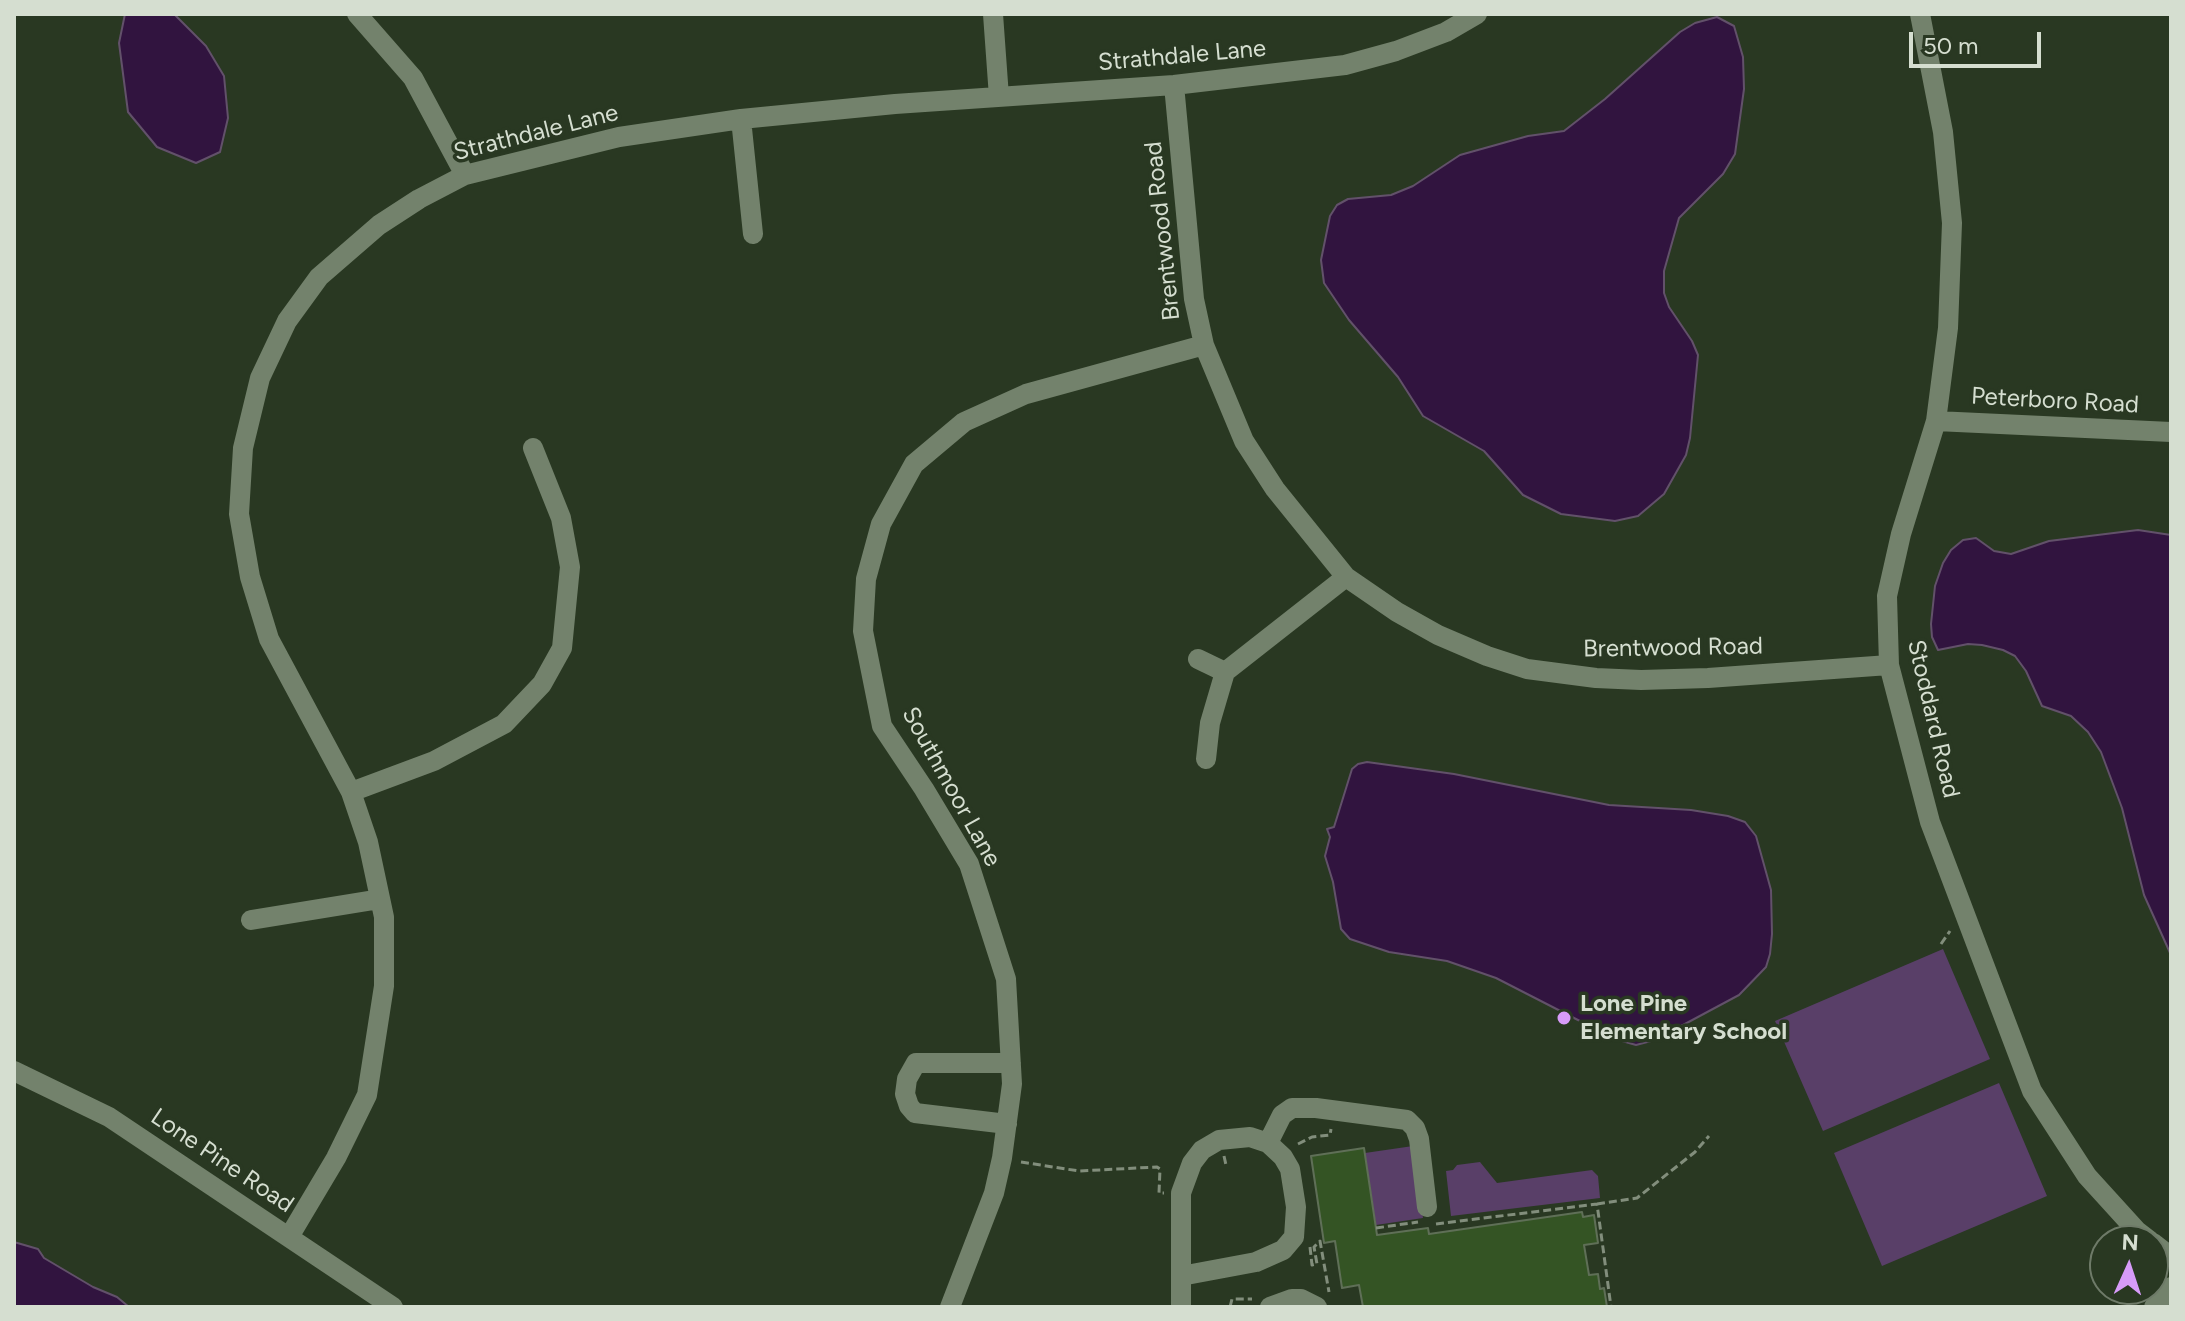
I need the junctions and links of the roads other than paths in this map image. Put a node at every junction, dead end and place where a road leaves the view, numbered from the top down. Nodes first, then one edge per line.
1 (357, 14) edge
2 (993, 14) edge
3 (1477, 14) edge
4 (1920, 14) edge
5 (1174, 85) junction
6 (999, 97) junction
7 (741, 119) junction
8 (465, 175) junction
9 (753, 234) dead end
10 (1204, 345) junction
11 (1936, 421) junction
12 (2171, 432) edge
13 (533, 448) dead end
14 (1346, 577) junction
15 (1198, 659) dead end
16 (1889, 665) junction
17 (1225, 672) junction
18 (1206, 759) dead end
19 (351, 792) junction
20 (380, 899) junction
21 (251, 920) dead end
22 (1011, 1063) junction
23 (14, 1071) edge
24 (1007, 1124) junction
25 (1268, 1143) junction
26 (1427, 1207) dead end
27 (2132, 1225) edge
28 (289, 1237) junction
29 (1181, 1276) junction
30 (2171, 1287) edge
31 (1323, 1301) edge
32 (393, 1307) edge
33 (950, 1307) edge
34 (1181, 1307) edge
35 (1270, 1307) edge
36 (2154, 1307) edge

1 - 8 street
2 - 6 street
3 - 5 street, Strathdale Lane
4 - 11 street, Stoddard Road
5 - 6 street, Strathdale Lane
5 - 10 street, Brentwood Road
6 - 7 street, Strathdale Lane
7 - 8 street, Strathdale Lane
7 - 9 street
8 - 19 street, Strathdale Lane
10 - 14 street, Brentwood Road
10 - 22 street, Southmoor Lane
11 - 12 street, Peterboro Road
11 - 16 street, Stoddard Road
13 - 19 street
14 - 16 street, Brentwood Road
14 - 17 street
15 - 17 street
16 - 27 street, Stoddard Road
17 - 18 street
19 - 20 street, Strathdale Lane
20 - 21 street
20 - 28 street, Strathdale Lane
22 - 24 street, Southmoor Lane
22 - 24 street
23 - 28 street, Lone Pine Road
24 - 33 street, Southmoor Lane
25 - 26 street
25 - 29 street
25 - 29 street
28 - 32 street, Lone Pine Road
29 - 34 street
30 - 36 street
31 - 35 street

